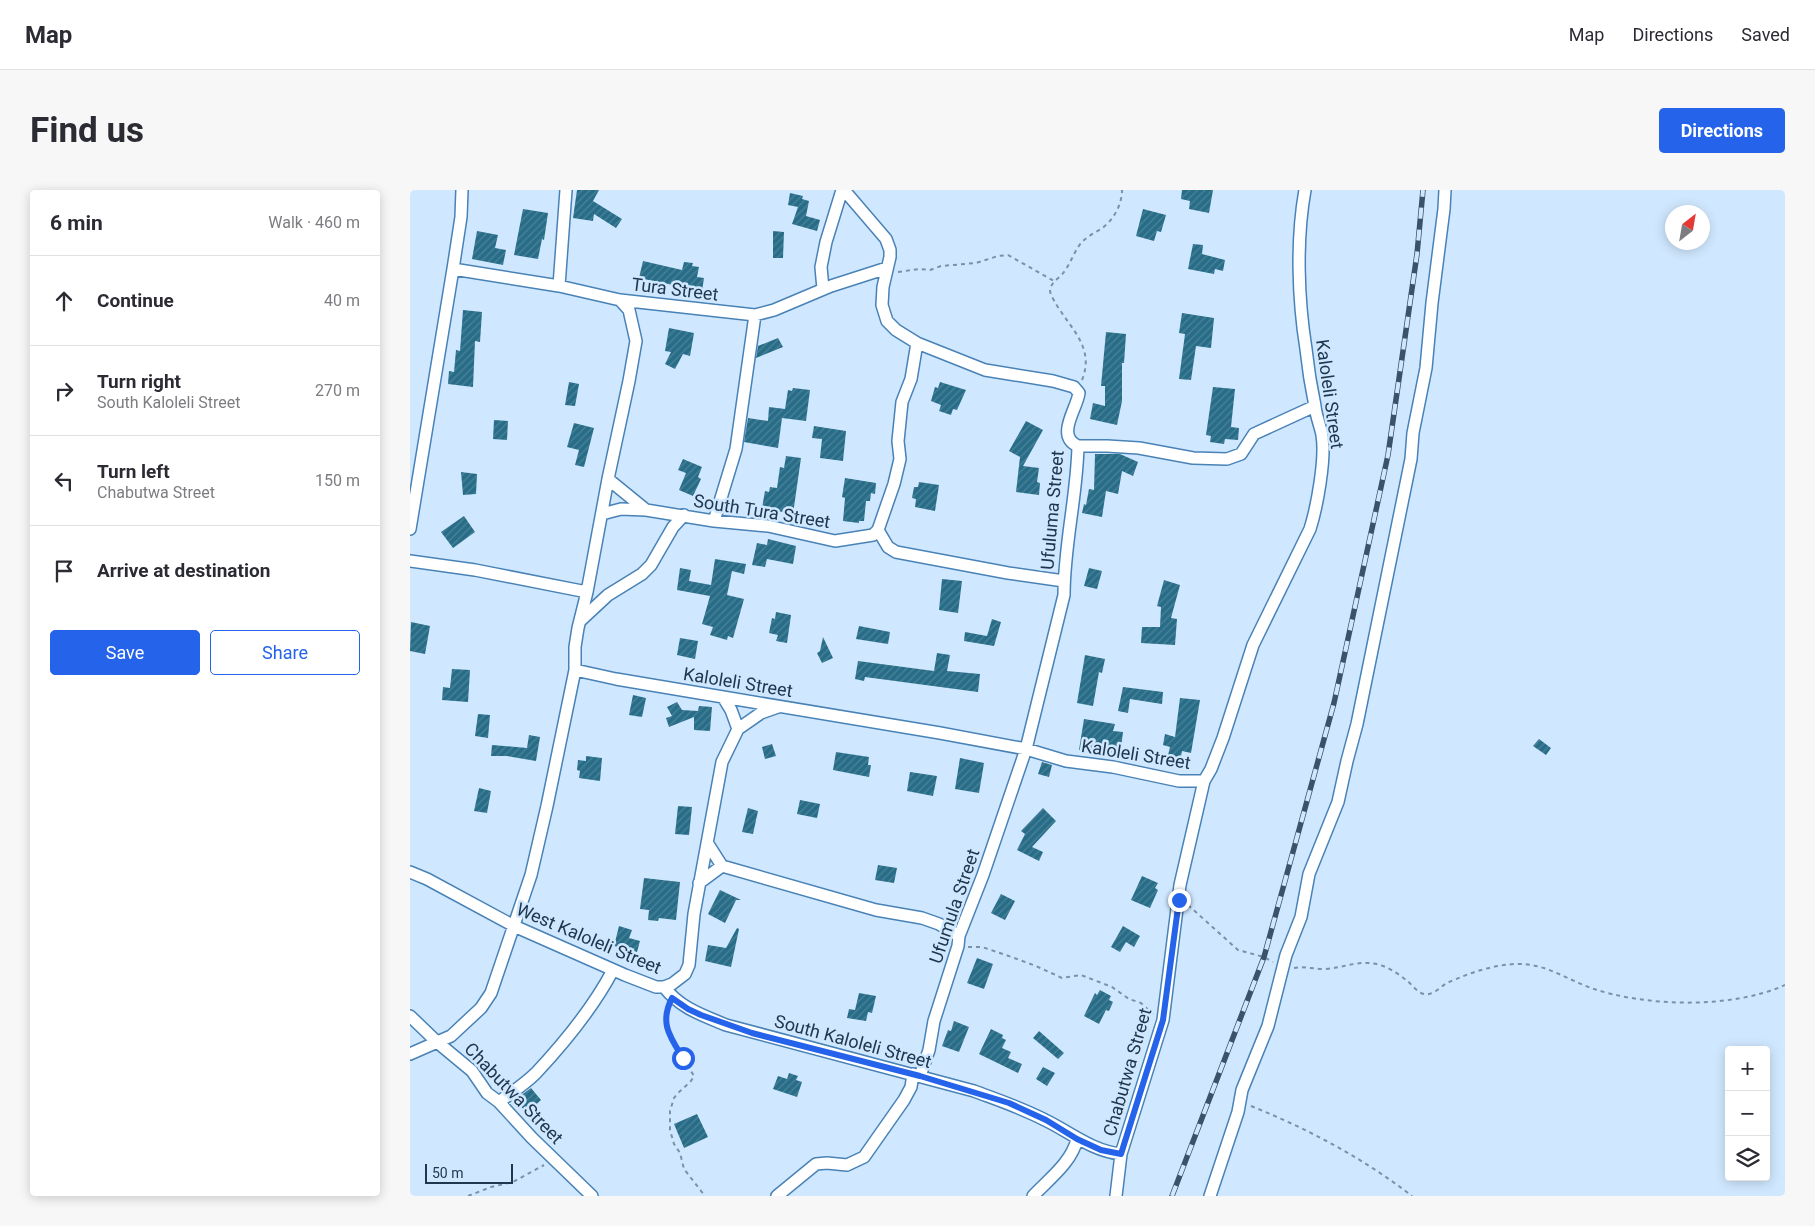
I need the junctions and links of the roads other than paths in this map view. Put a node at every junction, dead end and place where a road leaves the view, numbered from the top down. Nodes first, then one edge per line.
1 (462, 190) edge
2 (566, 190) edge
3 (843, 190) edge
4 (1305, 190) edge
5 (1445, 190) edge
6 (453, 269) junction
7 (886, 271) junction
8 (559, 286) junction
9 (823, 289) junction
10 (620, 300) junction
11 (755, 315) junction
12 (917, 343) junction
13 (1315, 406) junction
14 (1078, 446) junction
15 (608, 479) junction
16 (646, 510) junction
17 (602, 514) junction
18 (684, 516) junction
19 (714, 521) junction
20 (410, 529) edge
21 (878, 530) junction
22 (410, 561) edge
23 (1064, 581) junction
24 (587, 592) junction
25 (580, 621) junction
26 (575, 670) junction
27 (723, 697) junction
28 (779, 707) junction
29 (738, 729) junction
30 (1026, 749) junction
31 (1204, 780) junction
32 (708, 844) junction
33 (722, 866) junction
34 (410, 872) edge
35 (699, 883) junction
36 (514, 926) junction
37 (958, 941) junction
38 (613, 970) junction
39 (664, 987) junction
40 (410, 1016) edge
41 (437, 1042) junction
42 (410, 1054) edge
43 (917, 1075) junction
44 (499, 1102) junction
45 (1077, 1139) junction
46 (1121, 1154) junction
47 (592, 1196) edge
48 (777, 1196) edge
49 (1033, 1196) edge
50 (1116, 1196) edge
51 (1210, 1196) edge

1 - 6 street
2 - 8 street
3 - 7 street
3 - 9 street
4 - 13 street, Kaloleli Street
5 - 51 street
6 - 8 street, Tura Street
6 - 20 street
7 - 9 street, Tura Street
7 - 12 street
8 - 10 street, Tura Street
9 - 11 street, Tura Street
10 - 11 street, Tura Street
10 - 15 street
11 - 19 street
12 - 14 street, Ufuluma Street
12 - 21 street
13 - 14 street
13 - 31 street, Kaloleli Street
14 - 23 street, Ufuluma Street
15 - 16 street
15 - 17 street
16 - 17 street, South Tura Street
16 - 18 street, South Tura Street
17 - 24 street
18 - 19 street, South Tura Street
18 - 25 street
19 - 21 street, South Tura Street
21 - 23 street
22 - 24 street
23 - 30 street, Ufuluma Street
24 - 25 street
25 - 26 street
26 - 27 street, Kaloleli Street
26 - 36 street
27 - 28 street, Kaloleli Street
27 - 29 street
28 - 29 street
28 - 30 street, Kaloleli Street
29 - 32 street, West Kaloleli Street
30 - 31 street, Kaloleli Street
30 - 37 street, Ufumula Street
31 - 46 street, Chabutwa Street
32 - 33 street
32 - 35 street, West Kaloleli Street
33 - 35 street
33 - 37 street
34 - 36 street, West Kaloleli Street
35 - 39 street, West Kaloleli Street
36 - 38 street, West Kaloleli Street
36 - 41 street
37 - 43 street, Ufumula Street
38 - 39 street, West Kaloleli Street
38 - 44 street
39 - 43 street, South Kaloleli Street
40 - 41 street, Chabutwa Street
41 - 42 street
41 - 44 street, Chabutwa Street
43 - 45 street, South Kaloleli Street
43 - 48 street, Ufumula Street
44 - 47 street, Chabutwa Street
45 - 46 street, South Kaloleli Street
45 - 49 street
46 - 50 street, Chabutwa Street

